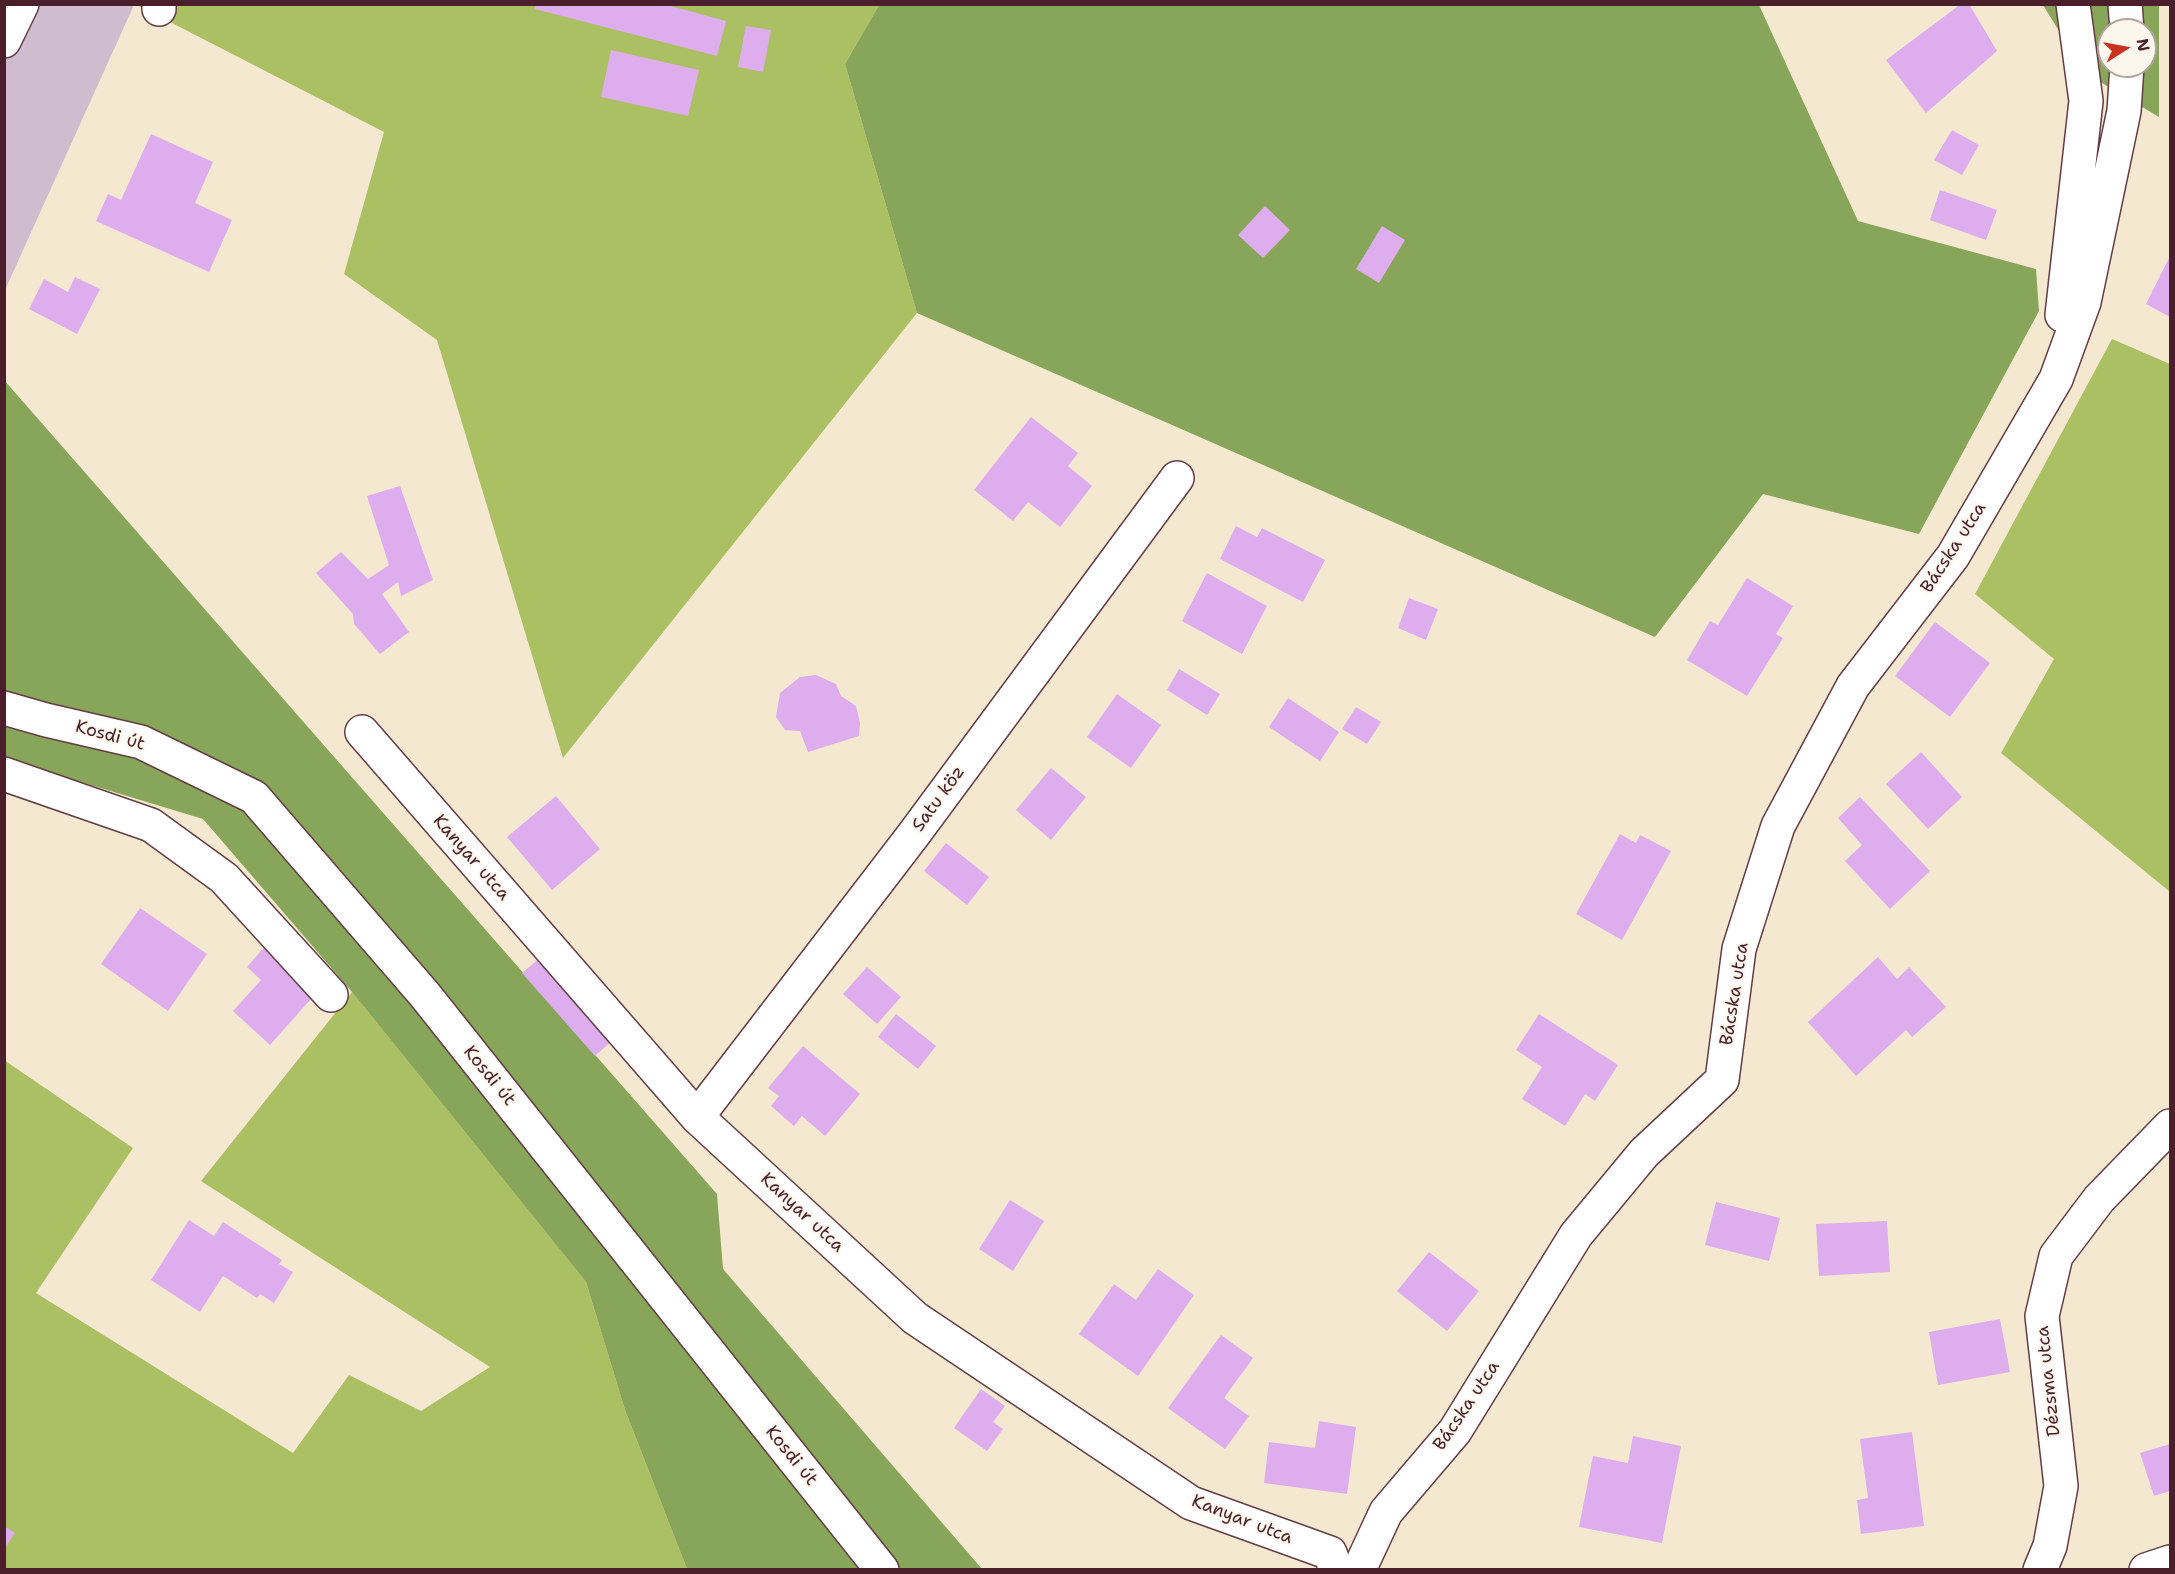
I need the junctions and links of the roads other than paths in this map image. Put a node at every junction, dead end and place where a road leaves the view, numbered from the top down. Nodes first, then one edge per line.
1 (22, 4) edge
2 (2073, 4) edge
3 (4, 41) edge
4 (2126, 78) edge
5 (2056, 379) junction
6 (1177, 478) dead end
7 (4, 708) edge
8 (362, 732) dead end
9 (4, 774) edge
10 (331, 995) dead end
11 (697, 1117) junction
12 (2170, 1126) edge
13 (2170, 1562) edge
14 (882, 1569) edge
15 (1336, 1569) edge
16 (1359, 1569) edge
17 (2040, 1569) edge
18 (2146, 1569) edge

1 - 3 street
2 - 5 street, Bácska utca
4 - 5 street, Bácska utca
5 - 16 street, Bácska utca
6 - 11 street, Satu köz
7 - 14 street, Kosdi út
8 - 11 street, Kanyar utca
9 - 10 street
11 - 15 street, Kanyar utca
12 - 17 street, Dézsma utca
13 - 18 street

